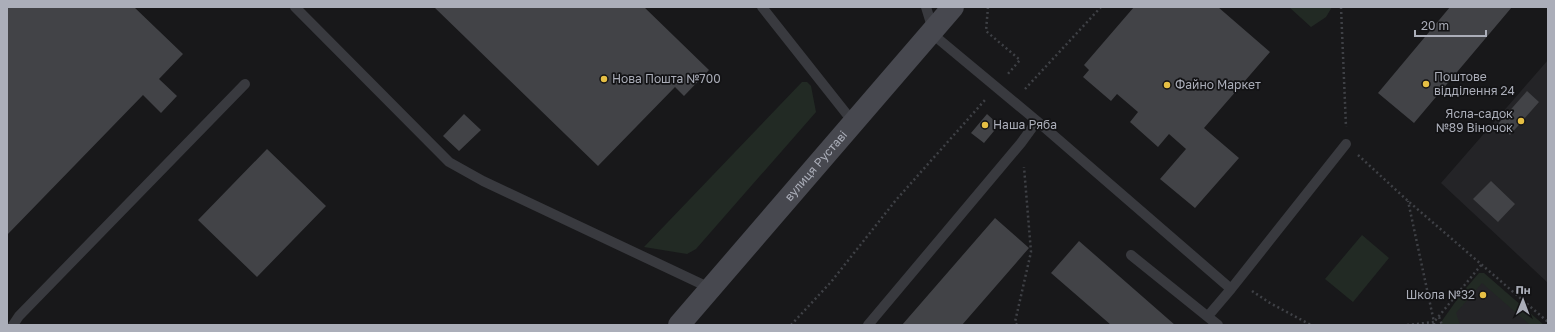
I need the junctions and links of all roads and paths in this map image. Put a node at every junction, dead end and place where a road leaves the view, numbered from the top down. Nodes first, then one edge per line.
1 (295, 7) edge
2 (762, 7) edge
3 (926, 7) edge
4 (953, 7) edge
5 (988, 7) edge
6 (1101, 7) edge
7 (1341, 7) edge
8 (932, 31) junction
9 (246, 84) dead end
10 (995, 88) junction
11 (1037, 121) junction
12 (853, 122) junction
13 (1022, 143) junction
14 (1346, 144) junction
15 (1408, 201) junction
16 (1131, 255) dead end
17 (1482, 264) junction
18 (1238, 281) junction
19 (710, 288) junction
20 (1232, 289) junction
21 (1208, 316) junction
22 (1439, 316) junction
23 (1015, 322) junction
24 (1548, 322) edge
25 (1434, 324) edge
26 (13, 325) edge
27 (678, 325) edge
28 (791, 325) edge
29 (868, 325) edge
30 (1012, 325) edge
31 (1017, 325) edge
32 (1218, 325) edge
33 (1312, 325) edge
34 (1407, 325) edge
35 (1442, 325) edge

1 - 19 lane
2 - 12 lane
3 - 8 lane
4 - 8 main road, вулиця Руставі
5 - 10 path
6 - 10 path
7 - 14 path
8 - 10 lane
8 - 12 main road, вулиця Руставі
9 - 26 lane
10 - 11 lane
10 - 28 path
11 - 13 lane
11 - 20 lane
12 - 19 main road, вулиця Руставі
13 - 23 path
13 - 29 lane
14 - 15 path
14 - 18 lane
15 - 17 path
15 - 25 path
16 - 21 lane
17 - 22 path
17 - 24 path
18 - 20 lane
18 - 33 path
19 - 27 main road, вулиця Руставі
20 - 21 lane
21 - 32 lane
22 - 25 path
22 - 35 path
23 - 30 path
23 - 31 path
25 - 34 path

